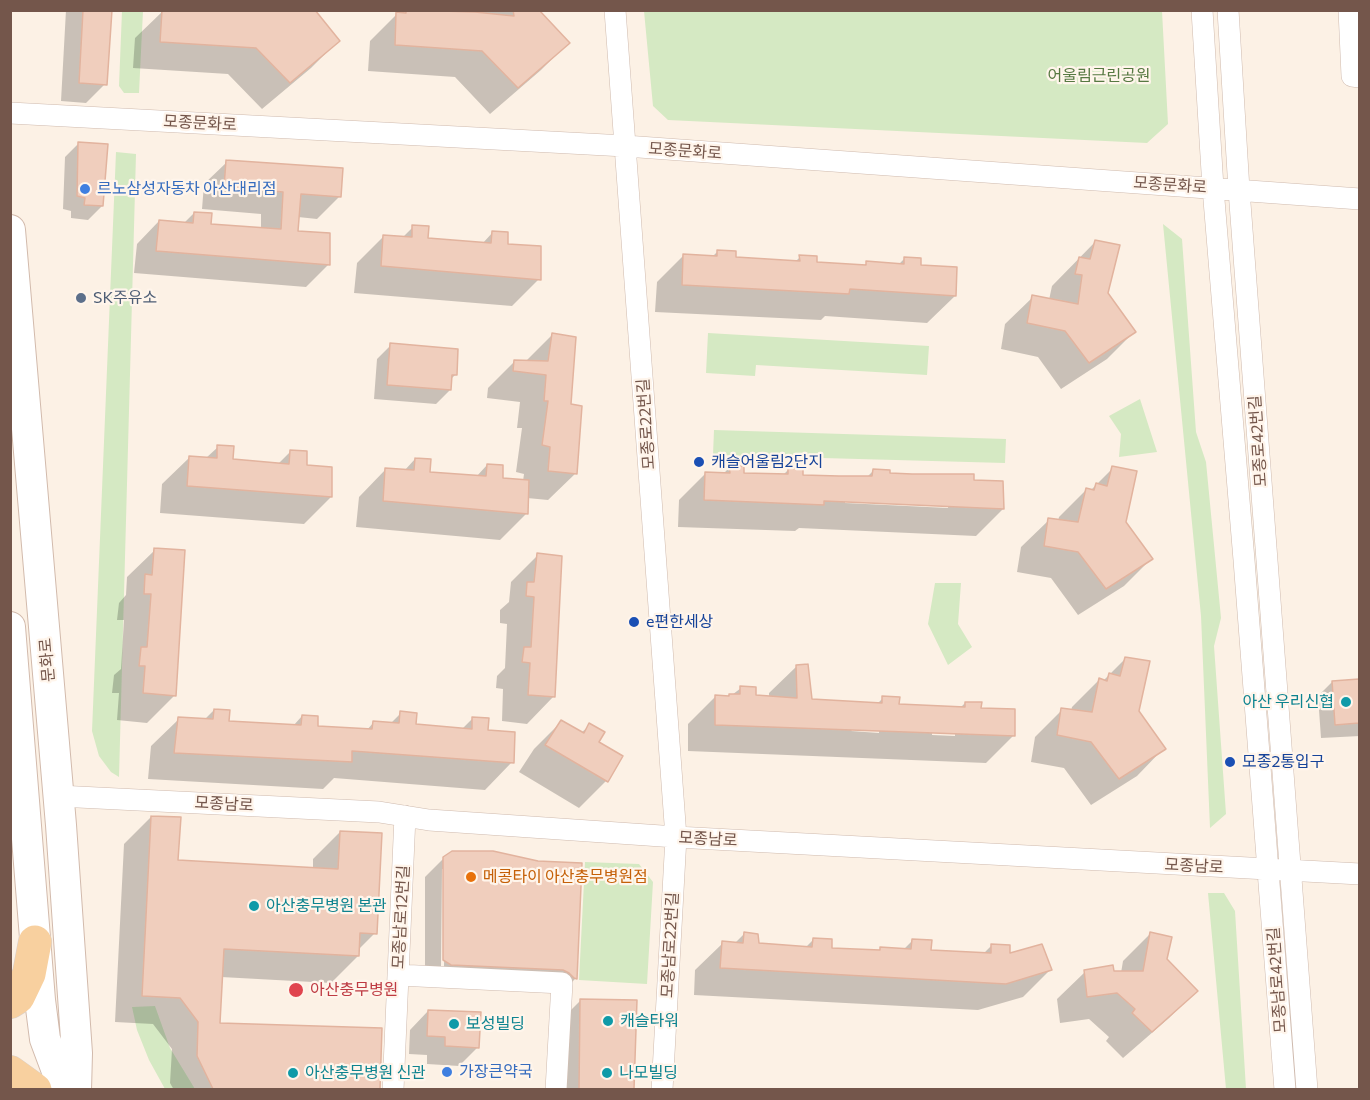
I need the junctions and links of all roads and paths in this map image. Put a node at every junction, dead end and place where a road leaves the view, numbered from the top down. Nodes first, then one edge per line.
1 (615, 10) edge
2 (1202, 10) edge
3 (1228, 10) edge
4 (1348, 10) edge
5 (1359, 77) edge
6 (10, 113) edge
7 (625, 146) junction
8 (1213, 188) junction
9 (1239, 190) junction
10 (1359, 199) edge
11 (10, 230) edge
12 (10, 627) edge
13 (58, 796) junction
14 (405, 816) junction
15 (676, 837) junction
16 (1268, 870) junction
17 (1290, 871) junction
18 (1359, 874) edge
19 (35, 942) junction
20 (398, 975) junction
21 (10, 1002) edge
22 (10, 1072) edge
23 (35, 1089) edge
24 (64, 1089) edge
25 (76, 1089) edge
26 (393, 1089) edge
27 (556, 1089) edge
28 (662, 1089) edge
29 (1285, 1089) edge
30 (1307, 1089) edge

1 - 7 street, 모종로22번길
2 - 8 street, 모종로42번길
3 - 9 street, 모종로42번길
4 - 5 street
6 - 7 street, 모종문화로
7 - 8 street, 모종문화로
7 - 15 street, 모종로22번길
8 - 9 street, 모종문화로
8 - 16 street, 모종로42번길
9 - 10 street, 모종문화로
9 - 17 street, 모종로42번길
11 - 13 main road, 문화로
12 - 19 main road, 문화로
13 - 14 street, 모종남로
13 - 25 main road, 문화로
14 - 15 street, 모종남로
14 - 20 street, 모종남로12번길
15 - 16 street, 모종남로
15 - 28 street, 모종남로22번길
16 - 17 street, 모종남로
16 - 29 street, 모종남로42번길
17 - 18 street, 모종남로
17 - 30 street, 모종남로42번길
19 - 21 main road
19 - 24 main road, 문화로
20 - 26 street, 모종남로12번길
20 - 27 street
22 - 23 main road

